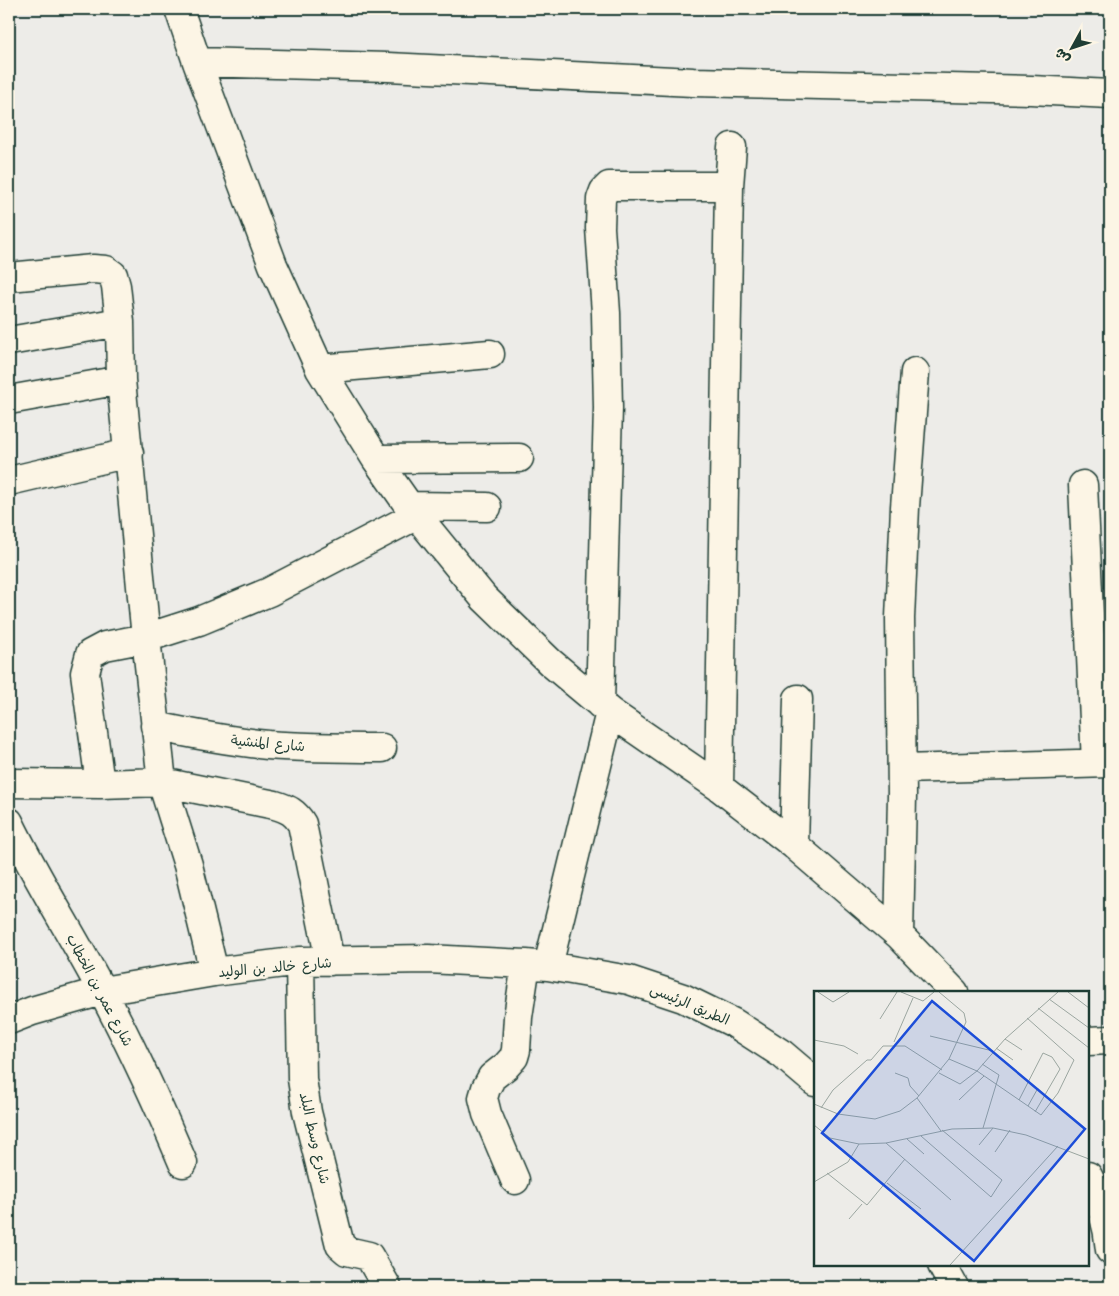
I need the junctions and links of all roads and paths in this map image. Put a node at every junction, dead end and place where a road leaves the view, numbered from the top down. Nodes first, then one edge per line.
1 (179, 9) edge
2 (197, 62) junction
3 (1110, 94) edge
4 (732, 147) dead end
5 (729, 186) junction
6 (9, 277) edge
7 (120, 322) junction
8 (9, 341) edge
9 (490, 354) dead end
10 (320, 369) junction
11 (915, 372) dead end
12 (121, 380) junction
13 (9, 400) edge
14 (128, 453) junction
15 (519, 458) dead end
16 (376, 460) junction
17 (9, 482) edge
18 (1083, 486) dead end
19 (487, 507) dead end
20 (413, 510) junction
21 (146, 638) junction
22 (798, 699) dead end
23 (605, 708) junction
24 (155, 726) junction
25 (382, 748) dead end
26 (1103, 763) edge
27 (902, 769) junction
28 (162, 782) junction
29 (9, 783) edge
30 (100, 784) junction
31 (719, 787) junction
32 (9, 822) edge
33 (794, 845) junction
34 (899, 935) junction
35 (300, 961) junction
36 (330, 961) junction
37 (537, 965) junction
38 (214, 972) junction
39 (102, 990) junction
40 (953, 991) edge
41 (9, 1020) edge
42 (1110, 1040) edge
43 (1089, 1041) edge
44 (814, 1081) edge
45 (183, 1163) dead end
46 (1089, 1178) edge
47 (515, 1180) dead end
48 (1110, 1250) edge
49 (943, 1266) edge
50 (387, 1287) edge
51 (954, 1287) edge

1 - 2 street
2 - 3 street
2 - 10 street
4 - 5 street
5 - 23 street
5 - 31 street
6 - 7 street
7 - 8 street
7 - 12 street
9 - 10 street
10 - 16 street
11 - 27 street
12 - 13 street
12 - 14 street
14 - 17 street
14 - 21 street
15 - 16 street
16 - 20 street
18 - 26 street
19 - 20 street
20 - 21 street
20 - 23 street
21 - 24 street
21 - 30 street
22 - 33 street
23 - 31 street
23 - 37 street
24 - 25 street, شارع المنشية
24 - 28 street
26 - 27 street
27 - 34 street
28 - 30 street
28 - 36 street
28 - 38 street
29 - 30 street
31 - 33 street
32 - 39 street, شارع عمر بن الخطاب
33 - 34 street
34 - 40 street
35 - 36 street, شارع خالد بن الوليد
35 - 38 street, شارع خالد بن الوليد
35 - 50 street, شارع وسط البلد
36 - 37 street, شارع خالد بن الوليد
37 - 44 street, الطريق الرئيسى
37 - 47 street
38 - 39 street, شارع خالد بن الوليد
39 - 41 street, شارع خالد بن الوليد
39 - 45 street, شارع عمر بن الخطاب
42 - 43 street
46 - 48 street
49 - 51 street

